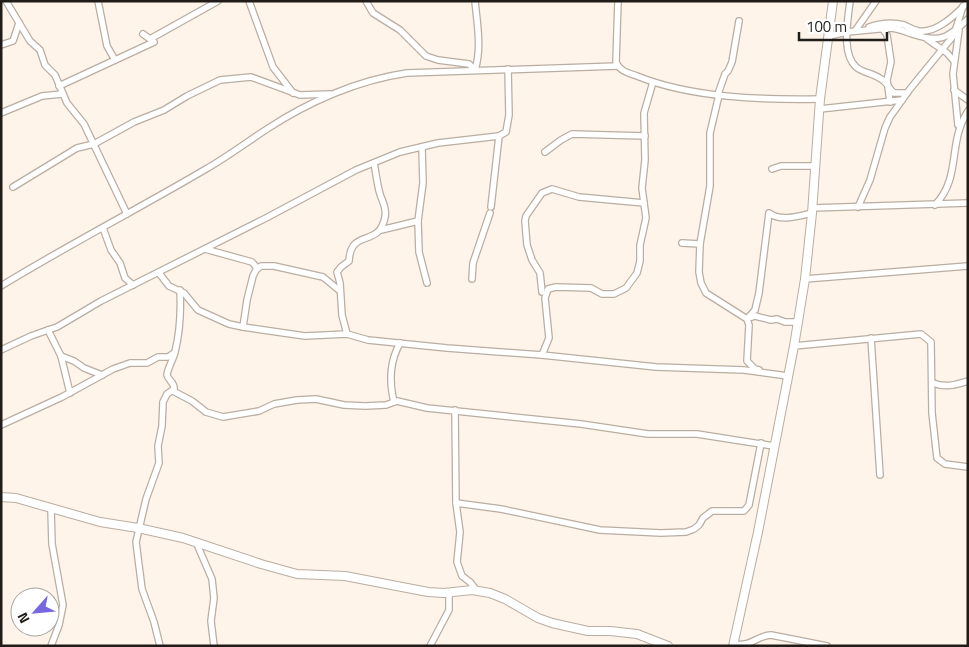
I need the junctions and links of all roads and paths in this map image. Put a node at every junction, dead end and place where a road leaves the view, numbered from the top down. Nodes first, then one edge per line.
1 (6, 1) edge
2 (98, 1) edge
3 (218, 1) edge
4 (249, 1) edge
5 (366, 1) edge
6 (475, 1) edge
7 (618, 1) edge
8 (833, 1) edge
9 (850, 1) edge
10 (876, 1) edge
11 (966, 4) edge
12 (968, 19) edge
13 (739, 21) dead end
14 (19, 23) junction
15 (882, 28) junction
16 (958, 29) junction
17 (857, 31) junction
18 (847, 32) junction
19 (143, 34) dead end
20 (829, 36) junction
21 (925, 38) junction
22 (150, 39) junction
23 (1, 45) edge
24 (943, 50) junction
25 (115, 60) junction
26 (954, 61) junction
27 (618, 66) junction
28 (508, 69) junction
29 (475, 70) junction
30 (653, 82) junction
31 (887, 84) junction
32 (59, 86) junction
33 (954, 90) junction
34 (294, 93) junction
35 (907, 93) junction
36 (62, 94) junction
37 (335, 94) junction
38 (719, 95) junction
39 (820, 99) junction
40 (902, 100) junction
41 (968, 100) edge
42 (890, 102) junction
43 (820, 109) junction
44 (968, 111) edge
45 (1, 113) edge
46 (959, 128) junction
47 (499, 136) junction
48 (645, 136) junction
49 (94, 144) junction
50 (422, 147) junction
51 (545, 152) dead end
52 (374, 163) junction
53 (816, 166) junction
54 (772, 169) dead end
55 (13, 187) dead end
56 (644, 203) junction
57 (968, 203) edge
58 (935, 205) junction
59 (858, 207) junction
60 (812, 210) junction
61 (127, 214) junction
62 (418, 221) junction
63 (103, 228) junction
64 (381, 230) junction
65 (682, 243) dead end
66 (700, 244) junction
67 (206, 249) junction
68 (968, 266) edge
69 (257, 268) junction
70 (159, 273) junction
71 (472, 279) dead end
72 (805, 280) junction
73 (427, 283) dead end
74 (133, 284) junction
75 (1, 286) edge
76 (180, 290) junction
77 (340, 291) junction
78 (542, 292) dead end
79 (747, 319) junction
80 (798, 322) junction
81 (243, 327) junction
82 (48, 330) junction
83 (347, 334) junction
84 (871, 338) junction
85 (400, 343) junction
86 (794, 346) junction
87 (1, 350) edge
88 (175, 353) junction
89 (542, 355) junction
90 (61, 356) junction
91 (770, 373) junction
92 (102, 374) junction
93 (788, 376) junction
94 (968, 381) edge
95 (932, 383) junction
96 (172, 391) junction
97 (70, 393) junction
98 (394, 402) junction
99 (455, 410) junction
100 (1, 425) edge
101 (761, 443) junction
102 (774, 446) junction
103 (968, 467) edge
104 (880, 475) dead end
105 (1, 497) edge
106 (456, 503) junction
107 (51, 509) junction
108 (138, 528) junction
109 (196, 542) junction
110 (477, 591) junction
111 (450, 592) junction
112 (733, 645) edge
113 (51, 646) edge
114 (160, 646) edge
115 (214, 646) edge
116 (430, 646) edge
117 (668, 646) edge
118 (827, 646) edge

1 - 14 street
2 - 25 street
3 - 22 street
4 - 34 street
5 - 29 street
6 - 29 street
7 - 27 street
8 - 20 street
9 - 18 street
10 - 17 street
11 - 16 street
11 - 17 street
12 - 16 street
13 - 38 street
14 - 23 street
14 - 32 street
15 - 17 street
15 - 21 street
15 - 31 street
16 - 21 street
16 - 24 street
16 - 26 street
17 - 18 street
18 - 20 street
18 - 31 street
19 - 22 street
20 - 39 street
21 - 24 street
22 - 25 street
24 - 26 street
24 - 35 street
25 - 32 street
26 - 33 street
27 - 28 street
27 - 30 street
28 - 29 street
28 - 47 street
29 - 37 street
30 - 38 street
30 - 48 street
31 - 35 street
31 - 42 street
32 - 36 street
33 - 41 street
33 - 46 street
34 - 37 street
34 - 49 street
35 - 40 street
36 - 45 street
36 - 49 street
37 - 61 street
38 - 39 street
38 - 66 street
39 - 43 street
40 - 42 street
40 - 59 street
42 - 43 street
43 - 53 street
44 - 46 street
46 - 58 street
47 - 50 street
47 - 71 street
48 - 51 street
48 - 56 street
49 - 55 street
49 - 61 street
50 - 52 street
50 - 62 street
52 - 64 street
52 - 67 street
53 - 54 street
53 - 60 street
56 - 78 street
56 - 89 street
57 - 58 street
58 - 59 street
59 - 60 street
60 - 72 street
60 - 79 street
61 - 63 street
62 - 64 street
62 - 73 street
63 - 74 street
63 - 75 street
64 - 77 street
65 - 66 street
66 - 79 street
67 - 69 street
67 - 70 street
68 - 72 street
69 - 77 street
69 - 81 street
70 - 74 street
70 - 76 street
72 - 80 street
74 - 82 street
76 - 81 street
76 - 88 street
77 - 83 street
79 - 80 street
79 - 91 street
80 - 86 street
81 - 83 street
82 - 87 street
82 - 90 street
83 - 85 street
84 - 86 street
84 - 95 street
84 - 104 street
85 - 89 street
85 - 98 street
86 - 93 street
88 - 92 street
88 - 96 street
89 - 91 street
90 - 92 street
90 - 97 street
91 - 93 street
92 - 97 street
93 - 102 street
94 - 95 street
95 - 103 street
96 - 98 street
96 - 108 street
97 - 100 street
98 - 99 street
99 - 101 street
99 - 106 street
101 - 102 street
101 - 106 street
102 - 112 street
105 - 107 street
106 - 110 street
107 - 108 street
107 - 113 street
108 - 109 street
108 - 114 street
109 - 111 street
109 - 115 street
110 - 111 street
110 - 117 street
111 - 116 street
112 - 118 street

